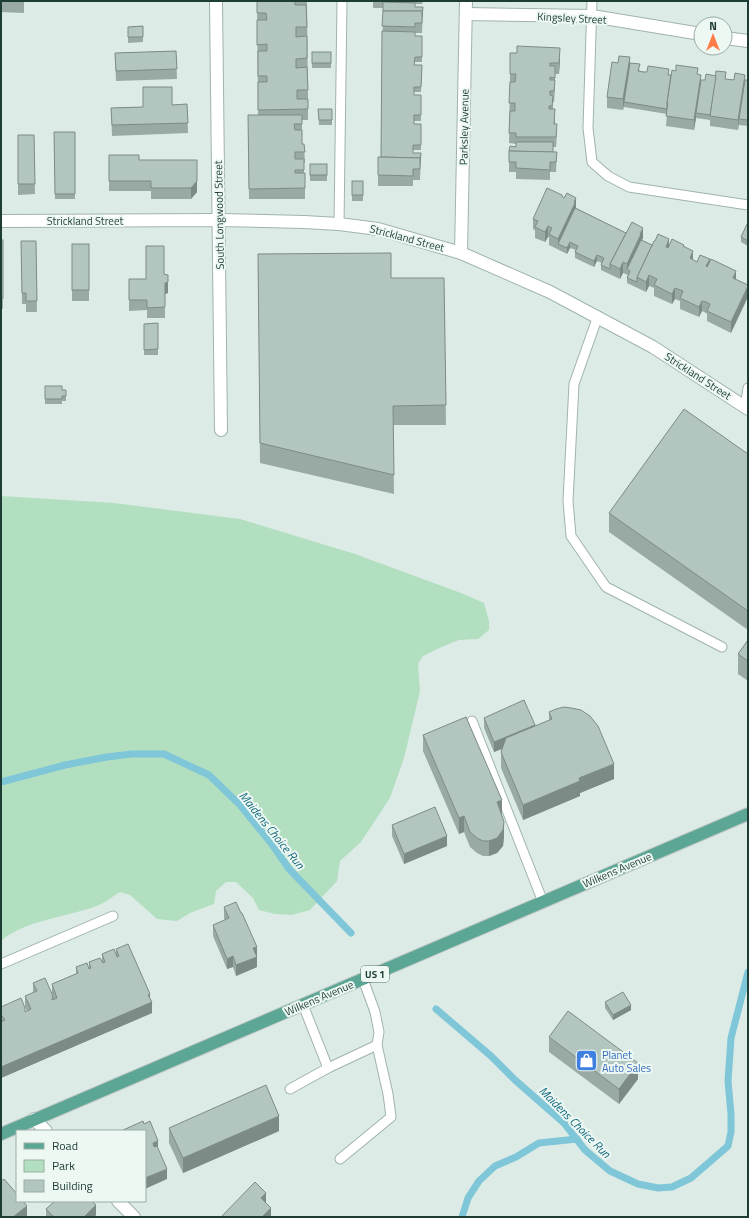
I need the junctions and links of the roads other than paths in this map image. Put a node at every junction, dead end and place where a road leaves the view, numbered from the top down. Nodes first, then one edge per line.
1 (216, 1) edge
2 (342, 1) edge
3 (466, 1) edge
4 (592, 1) edge
5 (466, 14) junction
6 (592, 16) junction
7 (693, 33) edge
8 (733, 39) edge
9 (748, 41) edge
10 (748, 205) edge
11 (219, 220) junction
12 (1, 221) edge
13 (339, 224) junction
14 (461, 253) junction
15 (598, 316) junction
16 (748, 388) edge
17 (746, 408) edge
18 (221, 430) dead end
19 (722, 647) dead end
20 (472, 721) dead end
21 (748, 814) edge
22 (543, 902) junction
23 (113, 916) dead end
24 (1, 964) edge
25 (363, 979) junction
26 (303, 1005) junction
27 (377, 1045) junction
28 (328, 1068) junction
29 (290, 1089) dead end
30 (34, 1119) junction
31 (45, 1130) edge
32 (1, 1134) edge
33 (340, 1159) dead end
34 (119, 1202) edge
35 (134, 1217) edge

1 - 11 street, South Longwood Street
2 - 13 lane
3 - 5 street, Parksley Avenue
4 - 6 lane
5 - 6 street, Kingsley Street
5 - 14 street, Parksley Avenue
6 - 7 street, Kingsley Street
6 - 10 lane
8 - 9 street
11 - 12 street, Strickland Street
11 - 13 street, Strickland Street
11 - 18 street, South Longwood Street
13 - 14 street, Strickland Street
14 - 15 street, Strickland Street
15 - 17 street, Strickland Street
15 - 19 lane
16 - 17 lane
20 - 22 lane
21 - 22 main road, Wilkens Avenue / US 1
22 - 25 main road, Wilkens Avenue / US 1
23 - 24 lane
25 - 26 main road, Wilkens Avenue / US 1
25 - 27 lane
26 - 28 lane
26 - 30 main road, Wilkens Avenue / US 1
27 - 28 lane
27 - 33 lane
28 - 29 lane
30 - 31 street
30 - 32 main road, Wilkens Avenue / US 1
34 - 35 street

